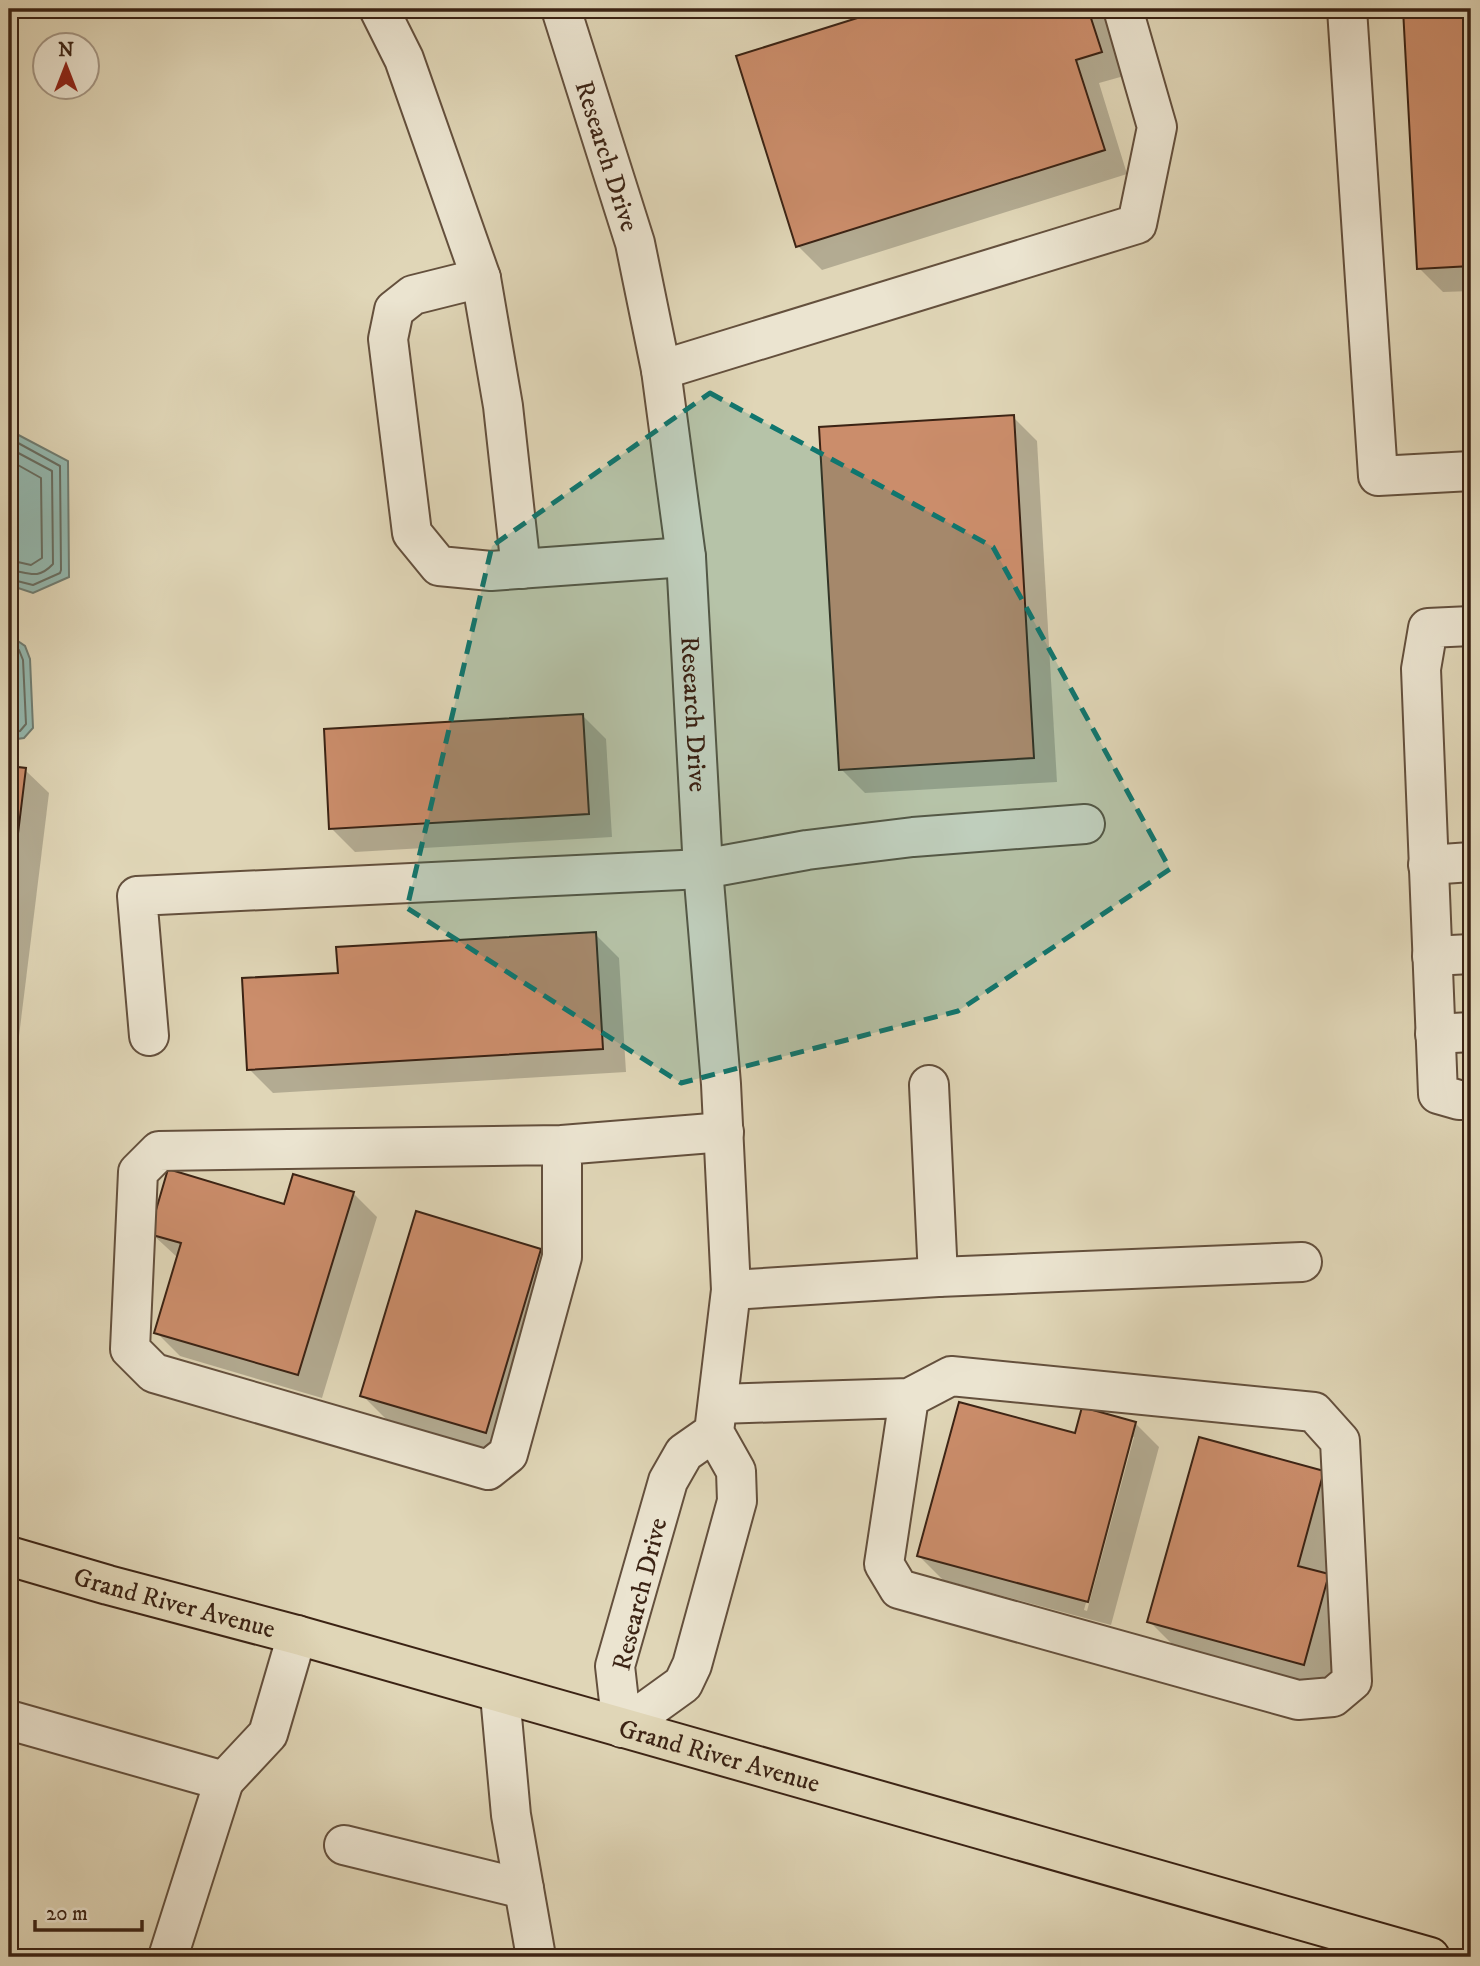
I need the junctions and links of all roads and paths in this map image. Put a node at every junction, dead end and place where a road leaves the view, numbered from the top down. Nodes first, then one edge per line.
1 (379, 9) edge
2 (561, 9) edge
3 (1123, 9) edge
4 (1347, 9) edge
5 (481, 278) junction
6 (662, 370) junction
7 (1471, 471) edge
8 (686, 557) junction
9 (521, 569) junction
10 (1471, 626) edge
11 (1085, 824) dead end
12 (1471, 862) edge
13 (1428, 864) junction
14 (703, 869) junction
15 (1471, 954) edge
16 (1432, 956) junction
17 (1453, 1033) edge
18 (149, 1036) dead end
19 (929, 1084) dead end
20 (1471, 1100) edge
21 (724, 1132) junction
22 (562, 1145) junction
23 (1302, 1262) dead end
24 (938, 1277) junction
25 (731, 1290) junction
26 (909, 1398) junction
27 (716, 1418) junction
28 (9, 1556) edge
29 (297, 1635) junction
30 (500, 1695) junction
31 (9, 1720) edge
32 (622, 1728) junction
33 (224, 1781) junction
34 (344, 1845) dead end
35 (524, 1889) junction
36 (168, 1957) edge
37 (536, 1957) edge
38 (1430, 1957) edge

1 - 5 street
2 - 6 street, Research Drive
3 - 6 street
4 - 7 street
5 - 9 street
5 - 9 street
6 - 8 street, Research Drive
8 - 9 street
8 - 14 street, Research Drive
10 - 13 street
11 - 14 street
12 - 13 street
13 - 16 street
14 - 18 street
14 - 21 street, Research Drive
15 - 16 street
16 - 17 street
17 - 20 street
19 - 24 street
21 - 22 street
21 - 25 street, Research Drive
22 - 22 street
23 - 24 street
24 - 25 street
25 - 27 street, Research Drive
26 - 26 street
26 - 27 street
27 - 32 street, Research Drive
27 - 32 street, Research Drive
28 - 29 main road, Grand River Avenue
29 - 30 main road, Grand River Avenue
29 - 33 street
30 - 32 main road, Grand River Avenue
30 - 35 street
31 - 33 street
32 - 38 main road, Grand River Avenue
33 - 36 street
34 - 35 street
35 - 37 street

